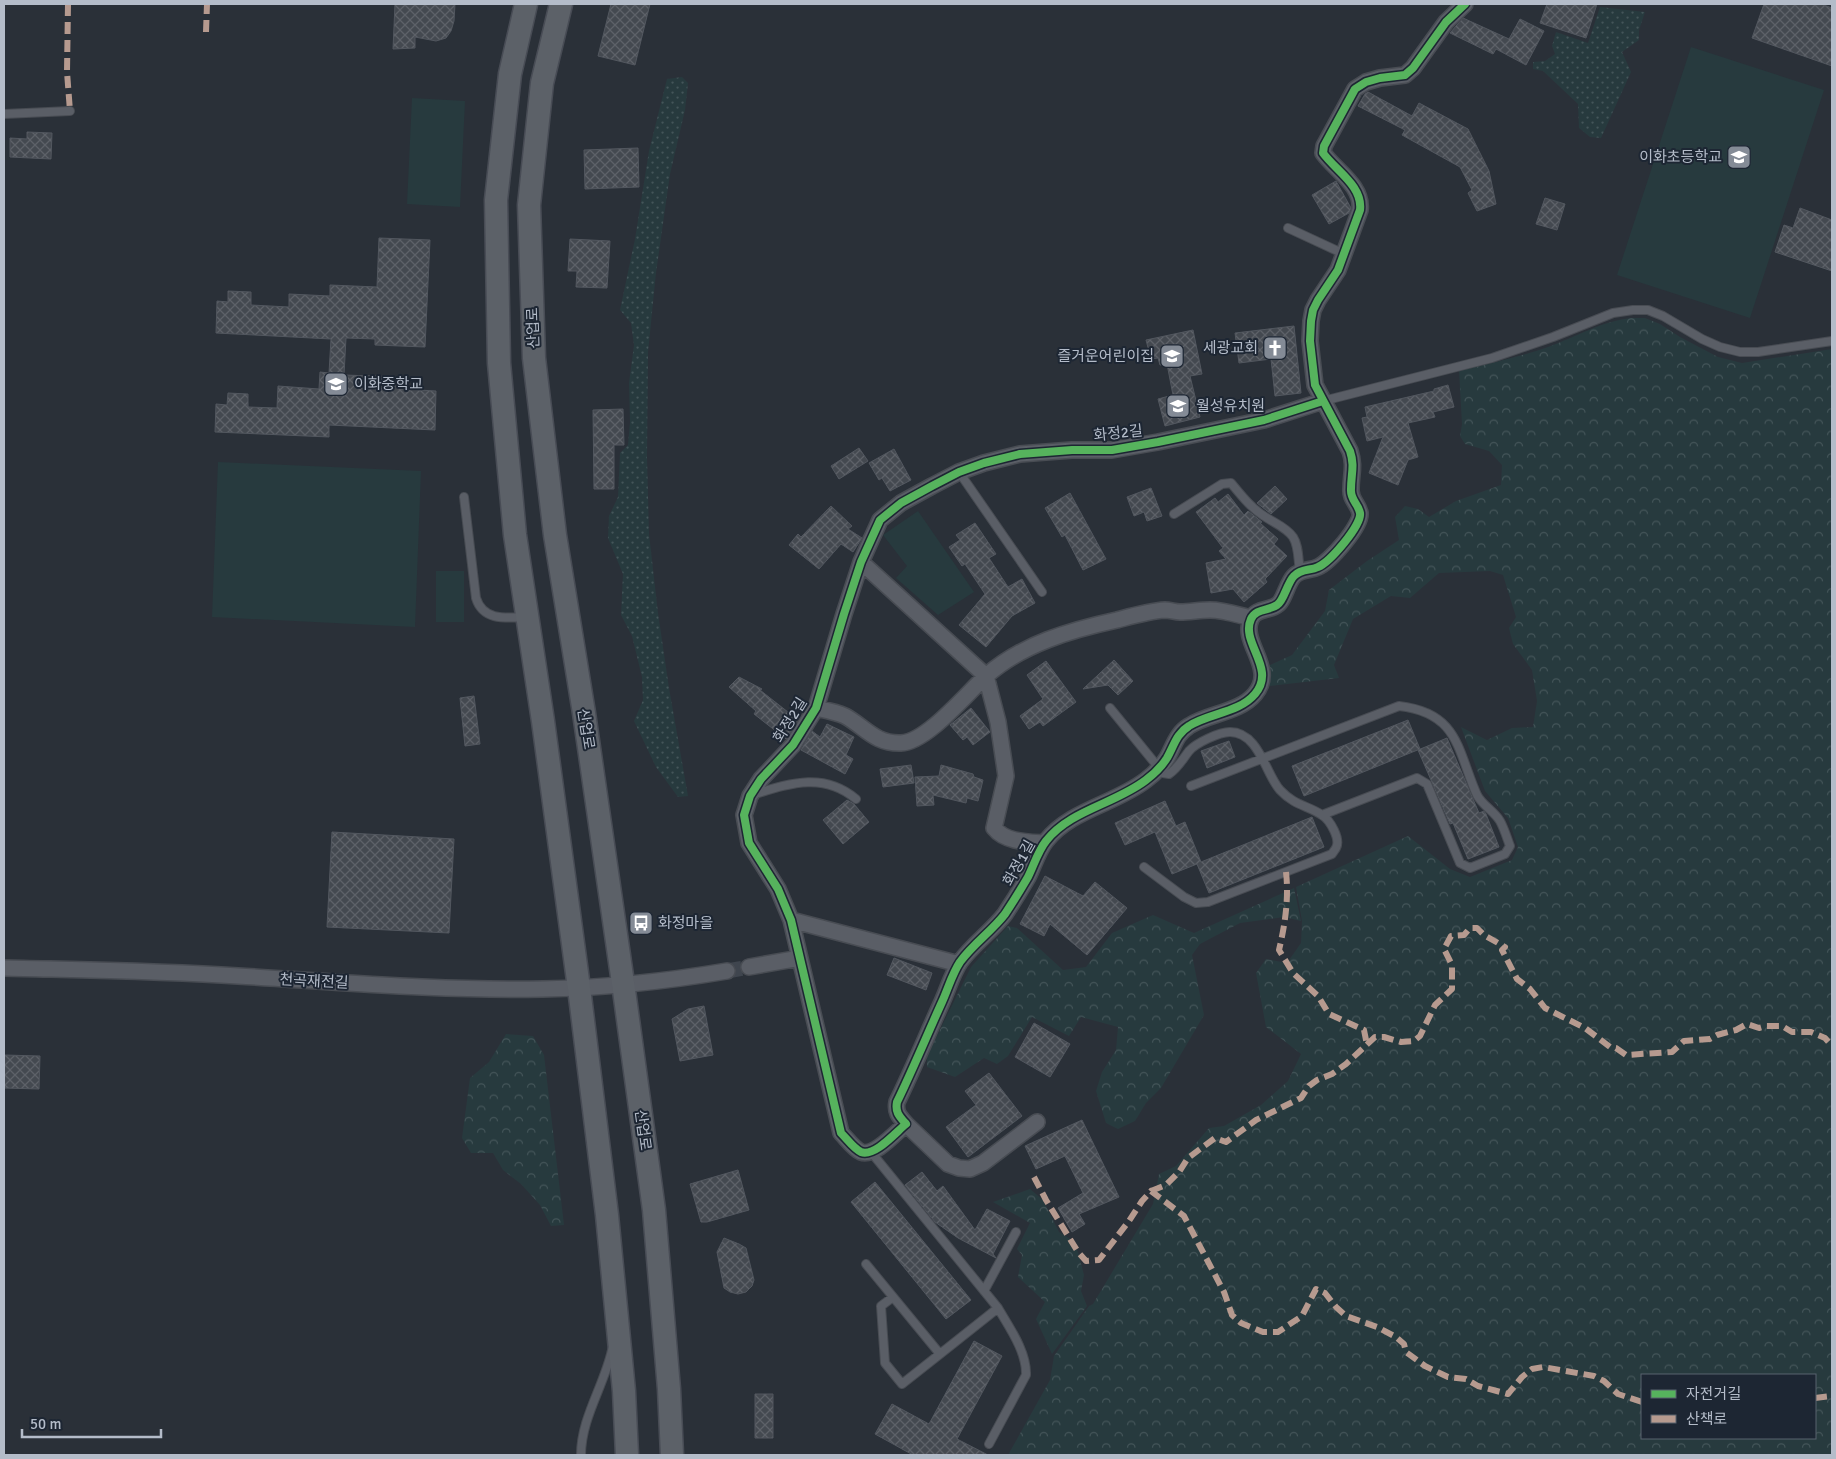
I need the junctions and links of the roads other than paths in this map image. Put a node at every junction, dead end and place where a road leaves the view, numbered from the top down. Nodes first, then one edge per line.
1 (526, 4) edge
2 (560, 4) edge
3 (1465, 4) edge
4 (70, 111) dead end
5 (4, 114) edge
6 (1288, 228) dead end
7 (1344, 254) junction
8 (1832, 341) edge
9 (1323, 402) junction
10 (959, 472) junction
11 (464, 497) dead end
12 (1174, 514) dead end
13 (861, 562) junction
14 (1300, 571) junction
15 (1042, 592) dead end
16 (528, 617) junction
17 (1251, 618) junction
18 (986, 676) junction
19 (816, 708) junction
20 (1110, 708) dead end
21 (1263, 758) junction
22 (1159, 768) junction
23 (1191, 786) dead end
24 (750, 796) junction
25 (856, 800) dead end
26 (1322, 815) junction
27 (1044, 843) junction
28 (1144, 867) dead end
29 (791, 920) junction
30 (800, 958) junction
31 (959, 964) junction
32 (749, 967) tunnel mouth
33 (4, 968) edge
34 (726, 971) tunnel mouth
35 (624, 983) junction
36 (579, 988) junction
37 (1037, 1122) dead end
38 (906, 1124) junction
39 (871, 1152) junction
40 (1016, 1232) dead end
41 (866, 1264) dead end
42 (984, 1290) junction
43 (893, 1297) junction
44 (998, 1308) junction
45 (618, 1322) junction
46 (940, 1354) junction
47 (989, 1444) dead end
48 (580, 1455) edge
49 (627, 1455) edge
50 (672, 1455) edge

1 - 16 main road
2 - 35 main road, 산업로
3 - 7 street
4 - 5 lane
6 - 7 lane
7 - 9 street
8 - 9 lane
9 - 10 street, 화정2길
9 - 14 street
10 - 13 street, 화정2길
10 - 15 lane
11 - 16 lane
12 - 14 lane
13 - 18 street
13 - 19 street, 화정2길
14 - 17 street
16 - 36 main road
17 - 18 street
17 - 22 street, 화정1길
18 - 19 street
18 - 27 street
19 - 24 street, 화정2길
20 - 22 lane
21 - 22 lane
21 - 23 lane
21 - 26 lane
21 - 26 lane
22 - 27 street, 화정1길
24 - 25 lane
24 - 29 street, 화정2길
26 - 28 lane
27 - 31 street, 화정1길
29 - 30 street
29 - 31 street
30 - 32 street
30 - 39 street
31 - 38 street, 화정1길
33 - 36 street, 천곡재전길
34 - 35 street, 천곡재전길
35 - 36 street, 천곡재전길
35 - 50 main road, 산업로
36 - 45 main road
37 - 38 street
38 - 39 street
39 - 42 lane
40 - 42 lane
41 - 43 lane
42 - 44 lane
43 - 46 lane
43 - 46 lane
44 - 46 lane
44 - 47 lane
45 - 48 lane
45 - 49 main road

